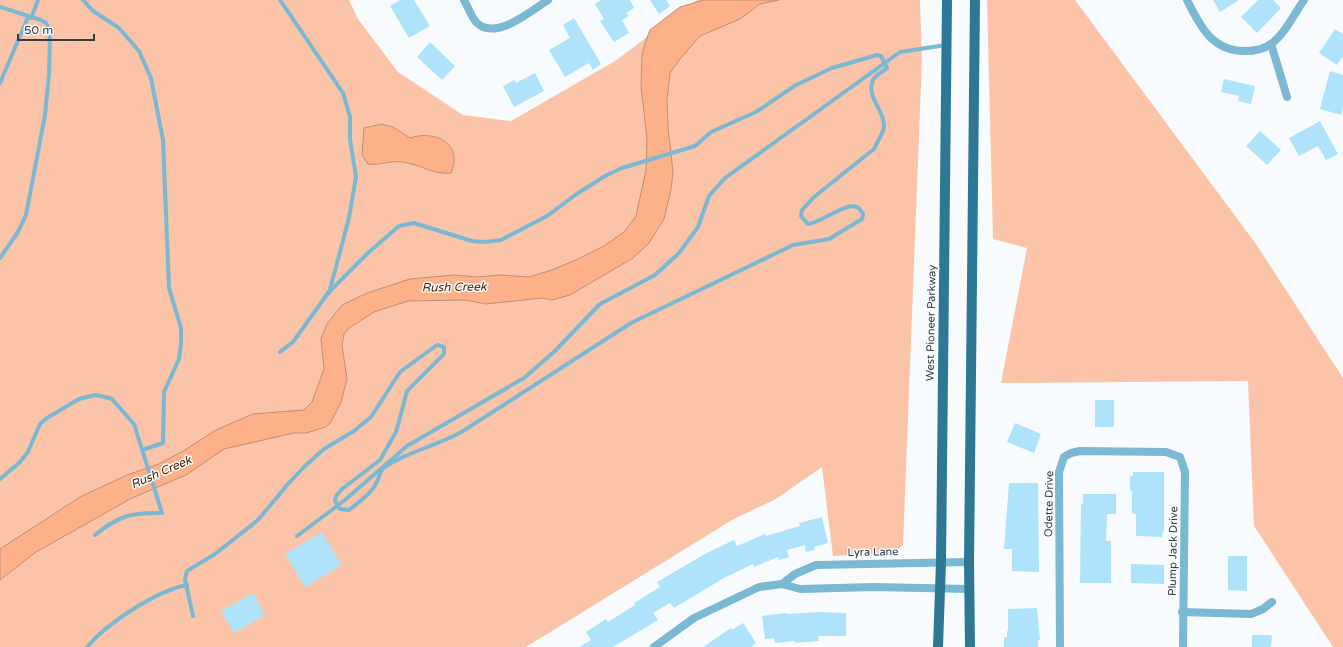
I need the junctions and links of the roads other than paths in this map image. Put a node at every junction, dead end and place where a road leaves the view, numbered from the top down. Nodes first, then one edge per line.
1 (38, 0) edge
2 (83, 0) edge
3 (280, 0) edge
4 (464, 0) edge
5 (548, 0) edge
6 (947, 0) edge
7 (975, 0) edge
8 (1187, 0) edge
9 (1304, 0) edge
10 (0, 8) edge
11 (29, 17) junction
12 (1271, 44) junction
13 (947, 45) junction
14 (885, 63) junction
15 (0, 83) edge
16 (1288, 97) dead end
17 (0, 258) edge
18 (328, 293) junction
19 (280, 352) dead end
20 (142, 450) junction
21 (1180, 457) joint
22 (0, 479) edge
23 (337, 506) junction
24 (95, 535) dead end
25 (297, 536) dead end
26 (941, 562) junction
27 (969, 562) junction
28 (782, 584) junction
29 (187, 585) junction
30 (940, 588) junction
31 (969, 589) junction
32 (1272, 602) dead end
33 (1182, 612) junction
34 (193, 616) dead end
35 (87, 647) edge
36 (654, 647) edge
37 (938, 647) edge
38 (970, 647) edge
39 (1060, 647) edge
40 (1183, 647) edge

1 - 11 lane
2 - 20 lane
3 - 18 lane
4 - 5 street
6 - 13 main road, West Pioneer Parkway
7 - 27 main road
8 - 12 street
9 - 12 street
10 - 11 lane
11 - 15 lane
11 - 17 lane
12 - 16 street
13 - 14 lane
13 - 26 main road, West Pioneer Parkway
14 - 18 lane
14 - 23 lane
14 - 23 lane
18 - 19 lane
20 - 22 lane
20 - 24 lane
21 - 33 street, Plump Jack Drive
21 - 39 street, Odette Drive
23 - 25 lane
23 - 29 lane
26 - 27 street, Lyra Lane
26 - 28 street, Lyra Lane
26 - 30 main road, West Pioneer Parkway
27 - 31 main road
28 - 30 street, Lyra Lane
28 - 36 street, Lyra Lane
29 - 34 lane
29 - 35 lane
30 - 31 street, Lyra Lane
30 - 37 main road, West Pioneer Parkway
31 - 38 main road
32 - 33 street
33 - 40 street, Plump Jack Drive

